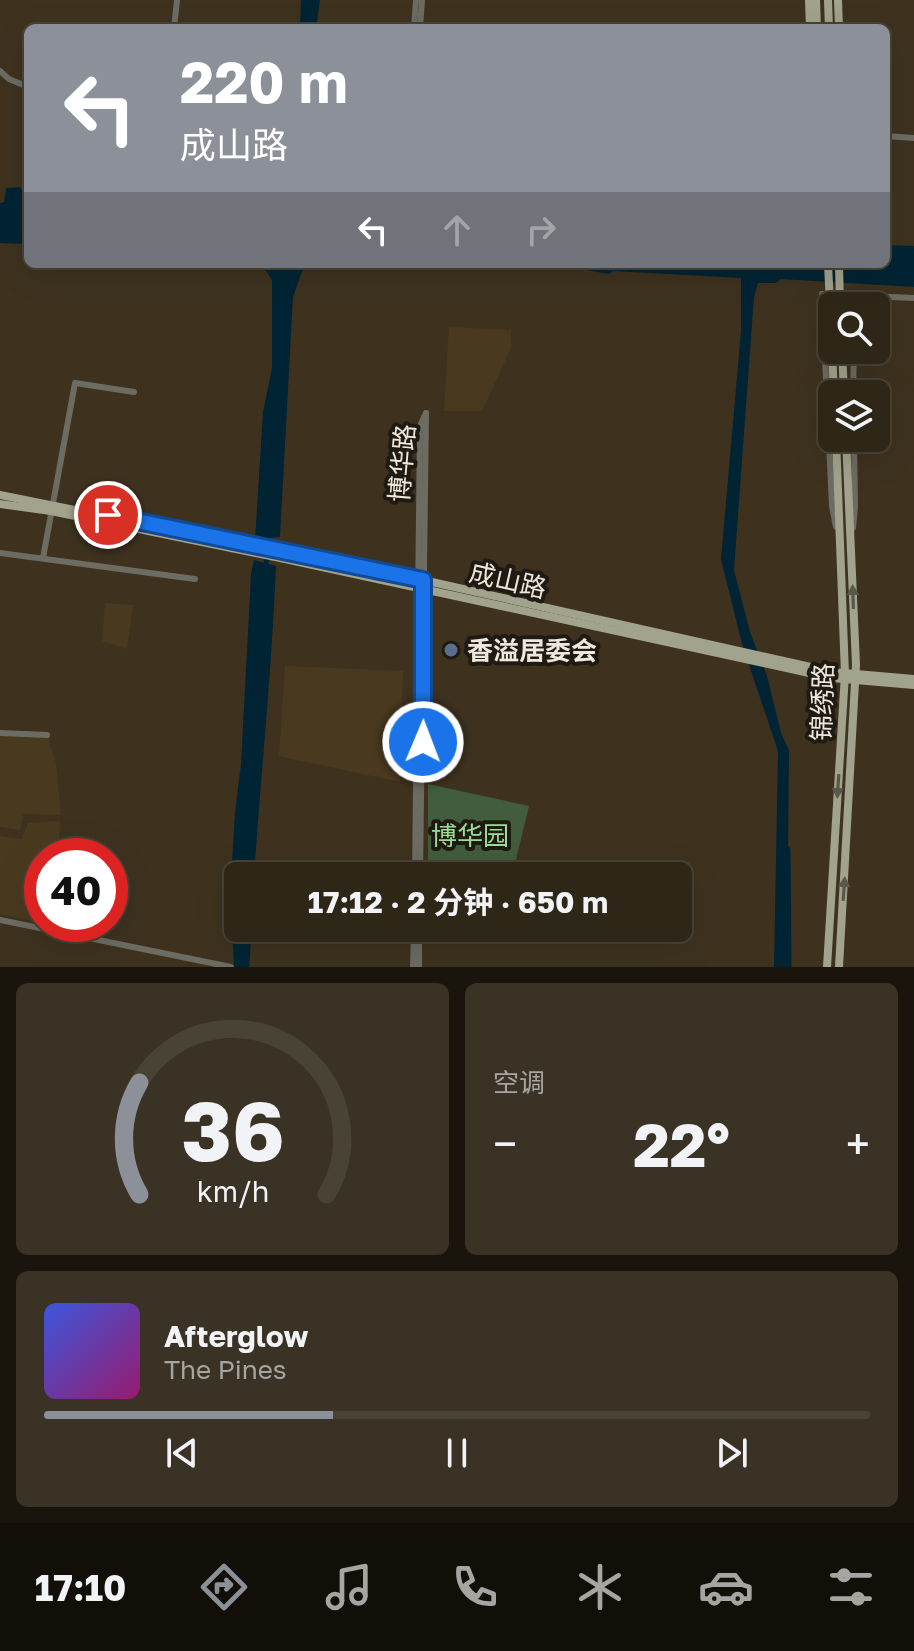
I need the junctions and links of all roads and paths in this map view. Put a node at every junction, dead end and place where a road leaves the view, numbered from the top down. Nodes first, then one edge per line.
1 (177, 0) edge
2 (419, 0) edge
3 (809, 0) edge
4 (816, 0) edge
5 (828, 0) edge
6 (838, 0) edge
7 (174, 24) edge
8 (417, 24) edge
9 (810, 24) edge
10 (817, 24) edge
11 (829, 24) edge
12 (839, 24) edge
13 (0, 71) edge
14 (24, 85) edge
15 (890, 136) edge
16 (914, 138) edge
17 (828, 268) edge
18 (839, 268) edge
19 (829, 292) edge
20 (840, 292) edge
21 (890, 297) edge
22 (914, 298) edge
23 (825, 364) edge
24 (134, 392) dead end
25 (837, 452) edge
26 (847, 452) edge
27 (854, 452) edge
28 (0, 495) edge
29 (0, 504) edge
30 (51, 507) junction
31 (840, 547) junction
32 (851, 547) junction
33 (0, 553) edge
34 (43, 558) junction
35 (195, 579) dead end
36 (420, 583) junction
37 (844, 677) junction
38 (855, 678) junction
39 (914, 682) edge
40 (0, 733) edge
41 (47, 735) dead end
42 (418, 862) edge
43 (0, 920) edge
44 (417, 942) edge
45 (230, 967) edge
46 (416, 967) edge
47 (827, 967) edge
48 (839, 967) edge

1 - 7 street
2 - 8 street
3 - 9 main road
4 - 10 main road
5 - 11 main road
6 - 12 main road
13 - 14 street
15 - 16 street
17 - 19 main road
18 - 20 main road
21 - 22 street
23 - 31 street
24 - 30 street
25 - 31 main road, 锦绣路
26 - 32 main road, 锦绣路
27 - 32 street
28 - 30 main road, 成山路
29 - 30 main road, 成山路
30 - 34 street
30 - 36 main road, 成山路
31 - 37 main road, 锦绣路
38 -> 32 main road, 锦绣路
33 - 34 street
34 - 35 street
36 - 36 street, 博华路
36 - 37 main road, 成山路
36 - 42 street, 博华路
37 - 38 main road, 成山路
37 -> 47 main road, 锦绣路
38 - 39 main road, 成山路
48 -> 38 main road, 锦绣路
40 - 41 street
43 - 45 street
44 - 46 street

